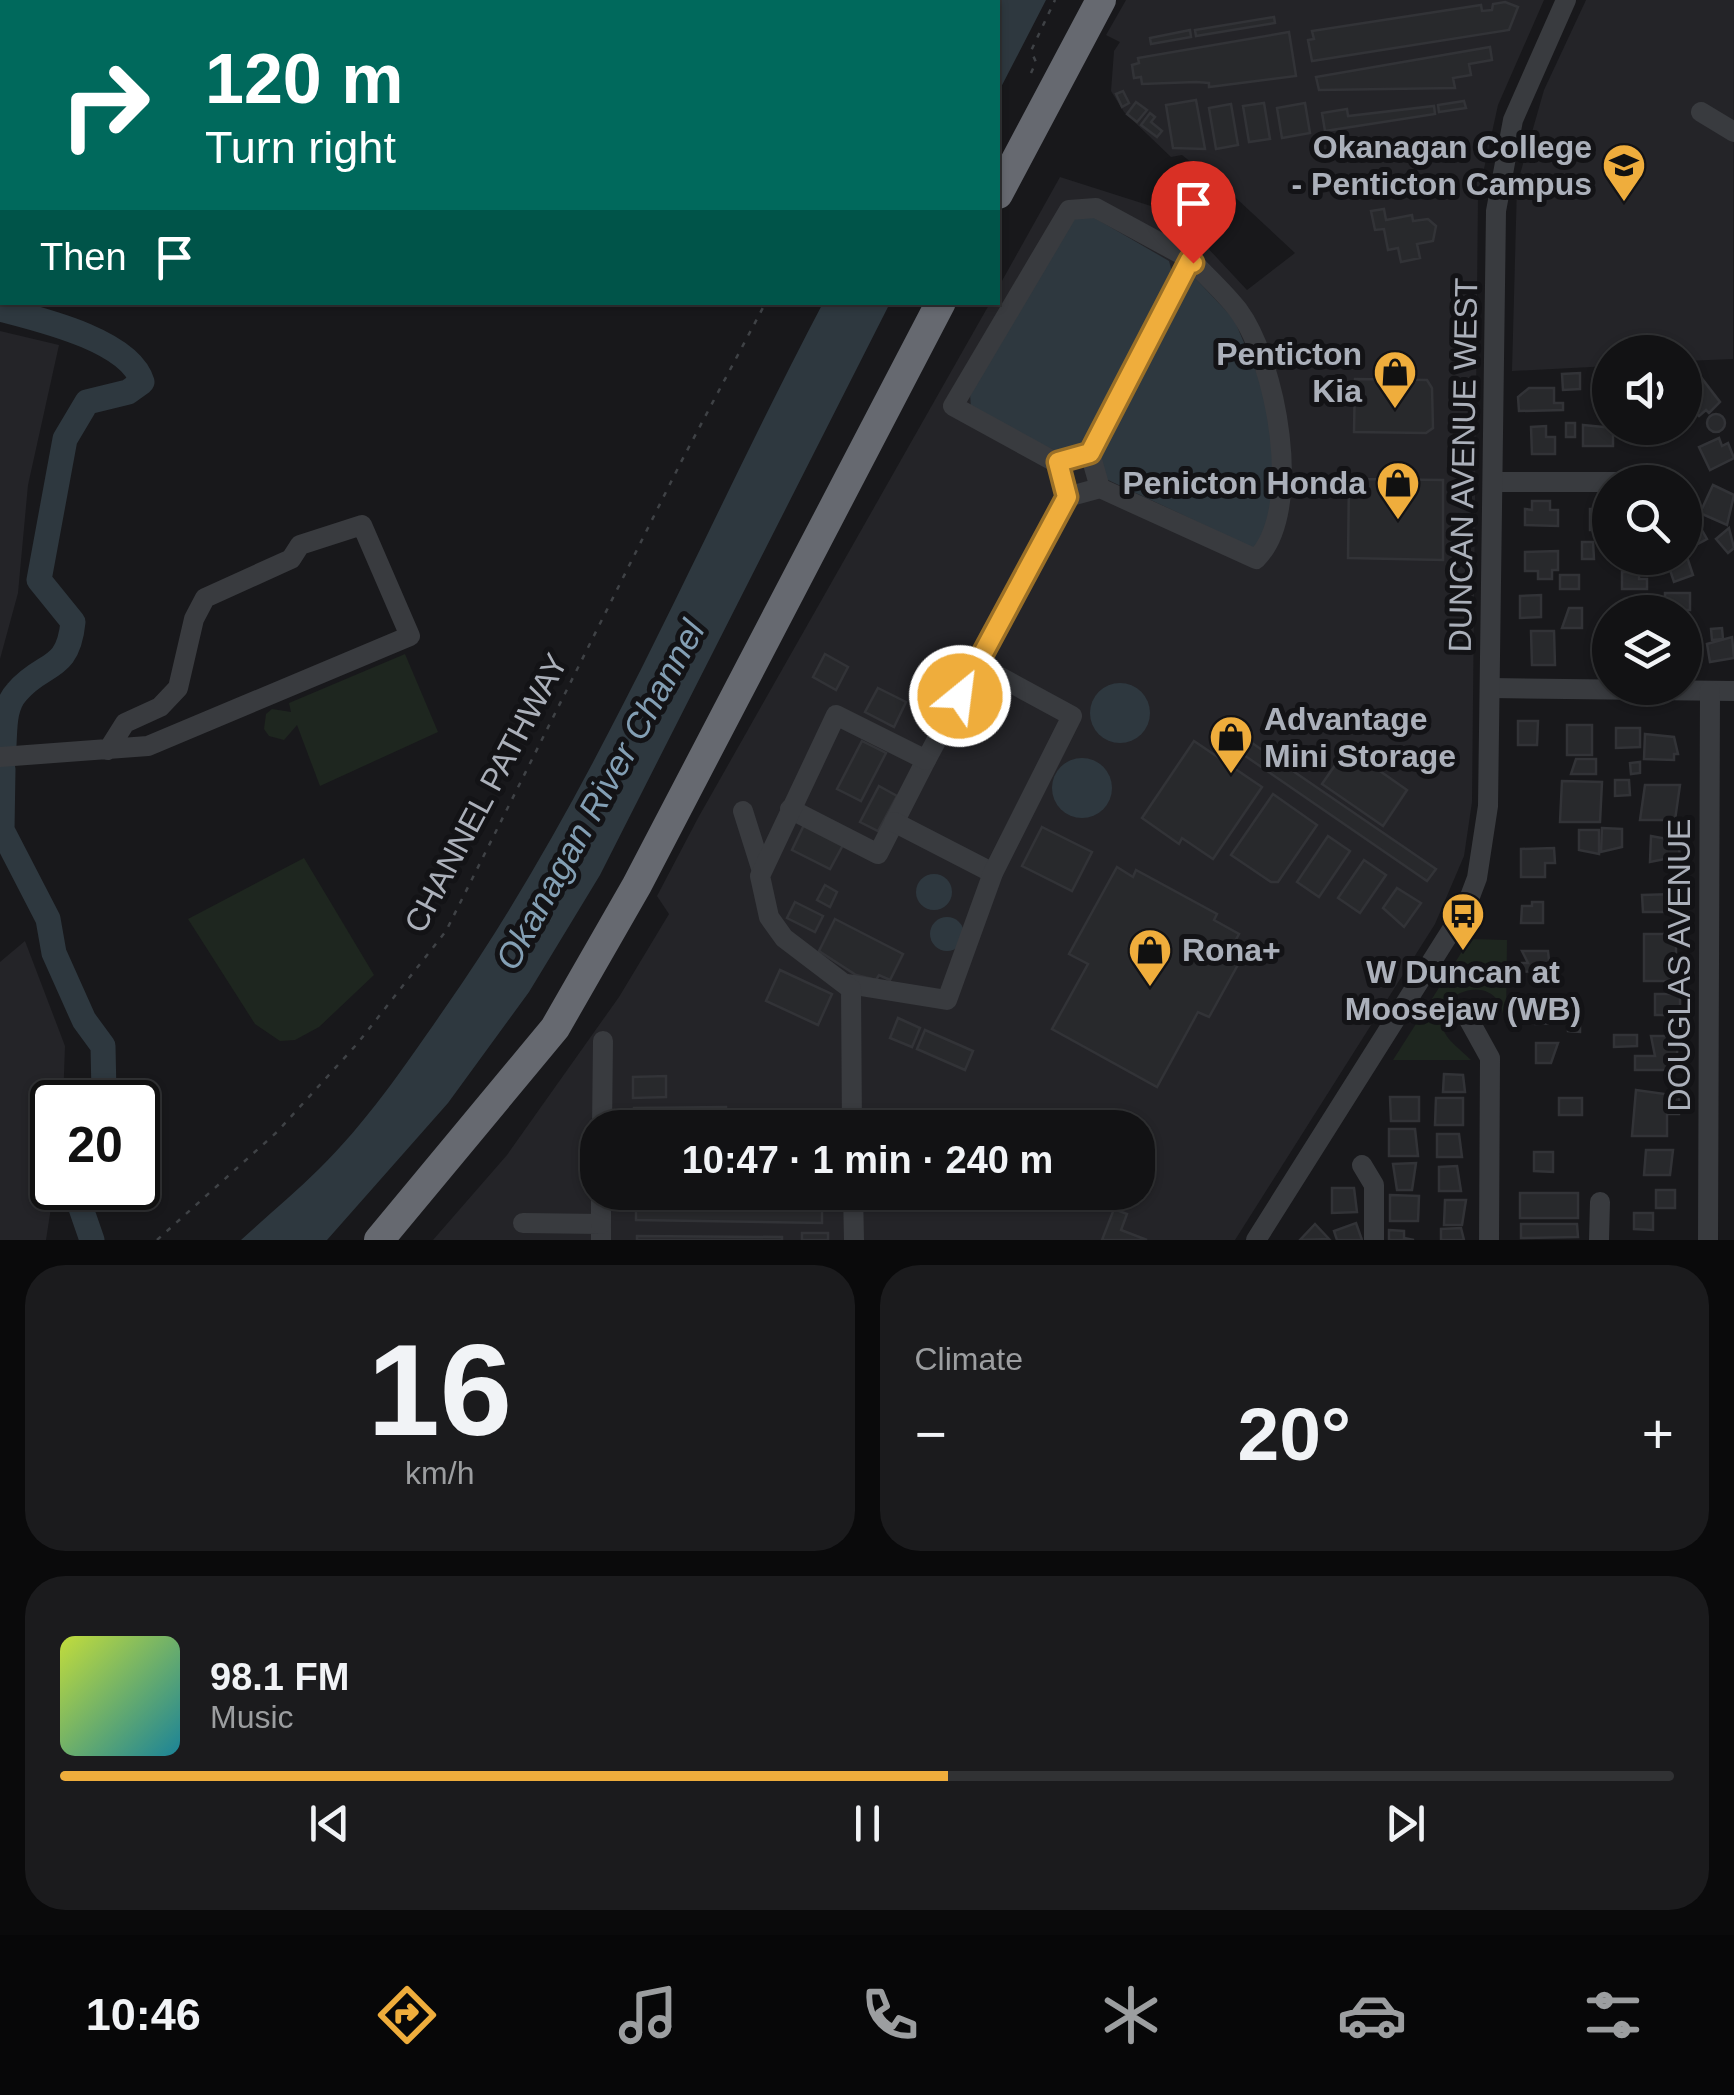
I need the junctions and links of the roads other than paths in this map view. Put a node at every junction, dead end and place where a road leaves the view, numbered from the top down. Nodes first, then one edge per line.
1 (1101, 0) edge
2 (1566, 0) edge
3 (1700, 112) dead end
4 (1734, 132) edge
5 (1000, 190) edge
6 (1190, 260) junction
7 (939, 305) edge
8 (1090, 453) junction
9 (1058, 462) junction
10 (1493, 482) junction
11 (1592, 482) edge
12 (1100, 488) junction
13 (1067, 497) junction
14 (978, 665) junction
15 (1490, 688) junction
16 (1710, 691) junction
17 (1734, 691) edge
18 (108, 750) junction
19 (0, 757) edge
20 (926, 760) junction
21 (790, 809) junction
22 (744, 811) dead end
23 (894, 822) junction
24 (760, 868) junction
25 (993, 873) junction
26 (848, 984) junction
27 (1469, 1020) dead end
28 (603, 1040) dead end
29 (602, 1110) edge
30 (852, 1110) edge
31 (1362, 1165) dead end
32 (1600, 1202) dead end
33 (853, 1210) edge
34 (524, 1224) dead end
35 (601, 1232) edge
36 (379, 1240) edge
37 (854, 1240) edge
38 (1256, 1240) edge
39 (1374, 1240) edge
40 (1489, 1240) edge
41 (1600, 1240) edge
42 (1708, 1240) edge

1 - 5 highway
2 - 10 street, DUNCAN AVENUE WEST
3 - 4 street
6 - 8 street
6 - 9 street
6 - 12 street
7 - 36 highway
8 - 9 street
8 - 12 street
9 - 13 street
10 - 11 street
10 - 15 street, DUNCAN AVENUE WEST
12 - 13 street
13 - 14 street
14 - 20 street
14 - 25 street
15 - 16 street
15 - 38 street, DUNCAN AVENUE WEST
16 - 17 street
16 - 42 street, DOUGLAS AVENUE
18 - 18 street
18 - 19 street
20 - 21 street
20 - 23 street
21 - 23 street
21 - 24 street
22 - 24 street
23 - 25 street
24 - 26 street
25 - 26 street
26 - 30 street
27 - 40 street
28 - 29 street
31 - 39 street
32 - 41 street
33 - 37 street
34 - 35 street

